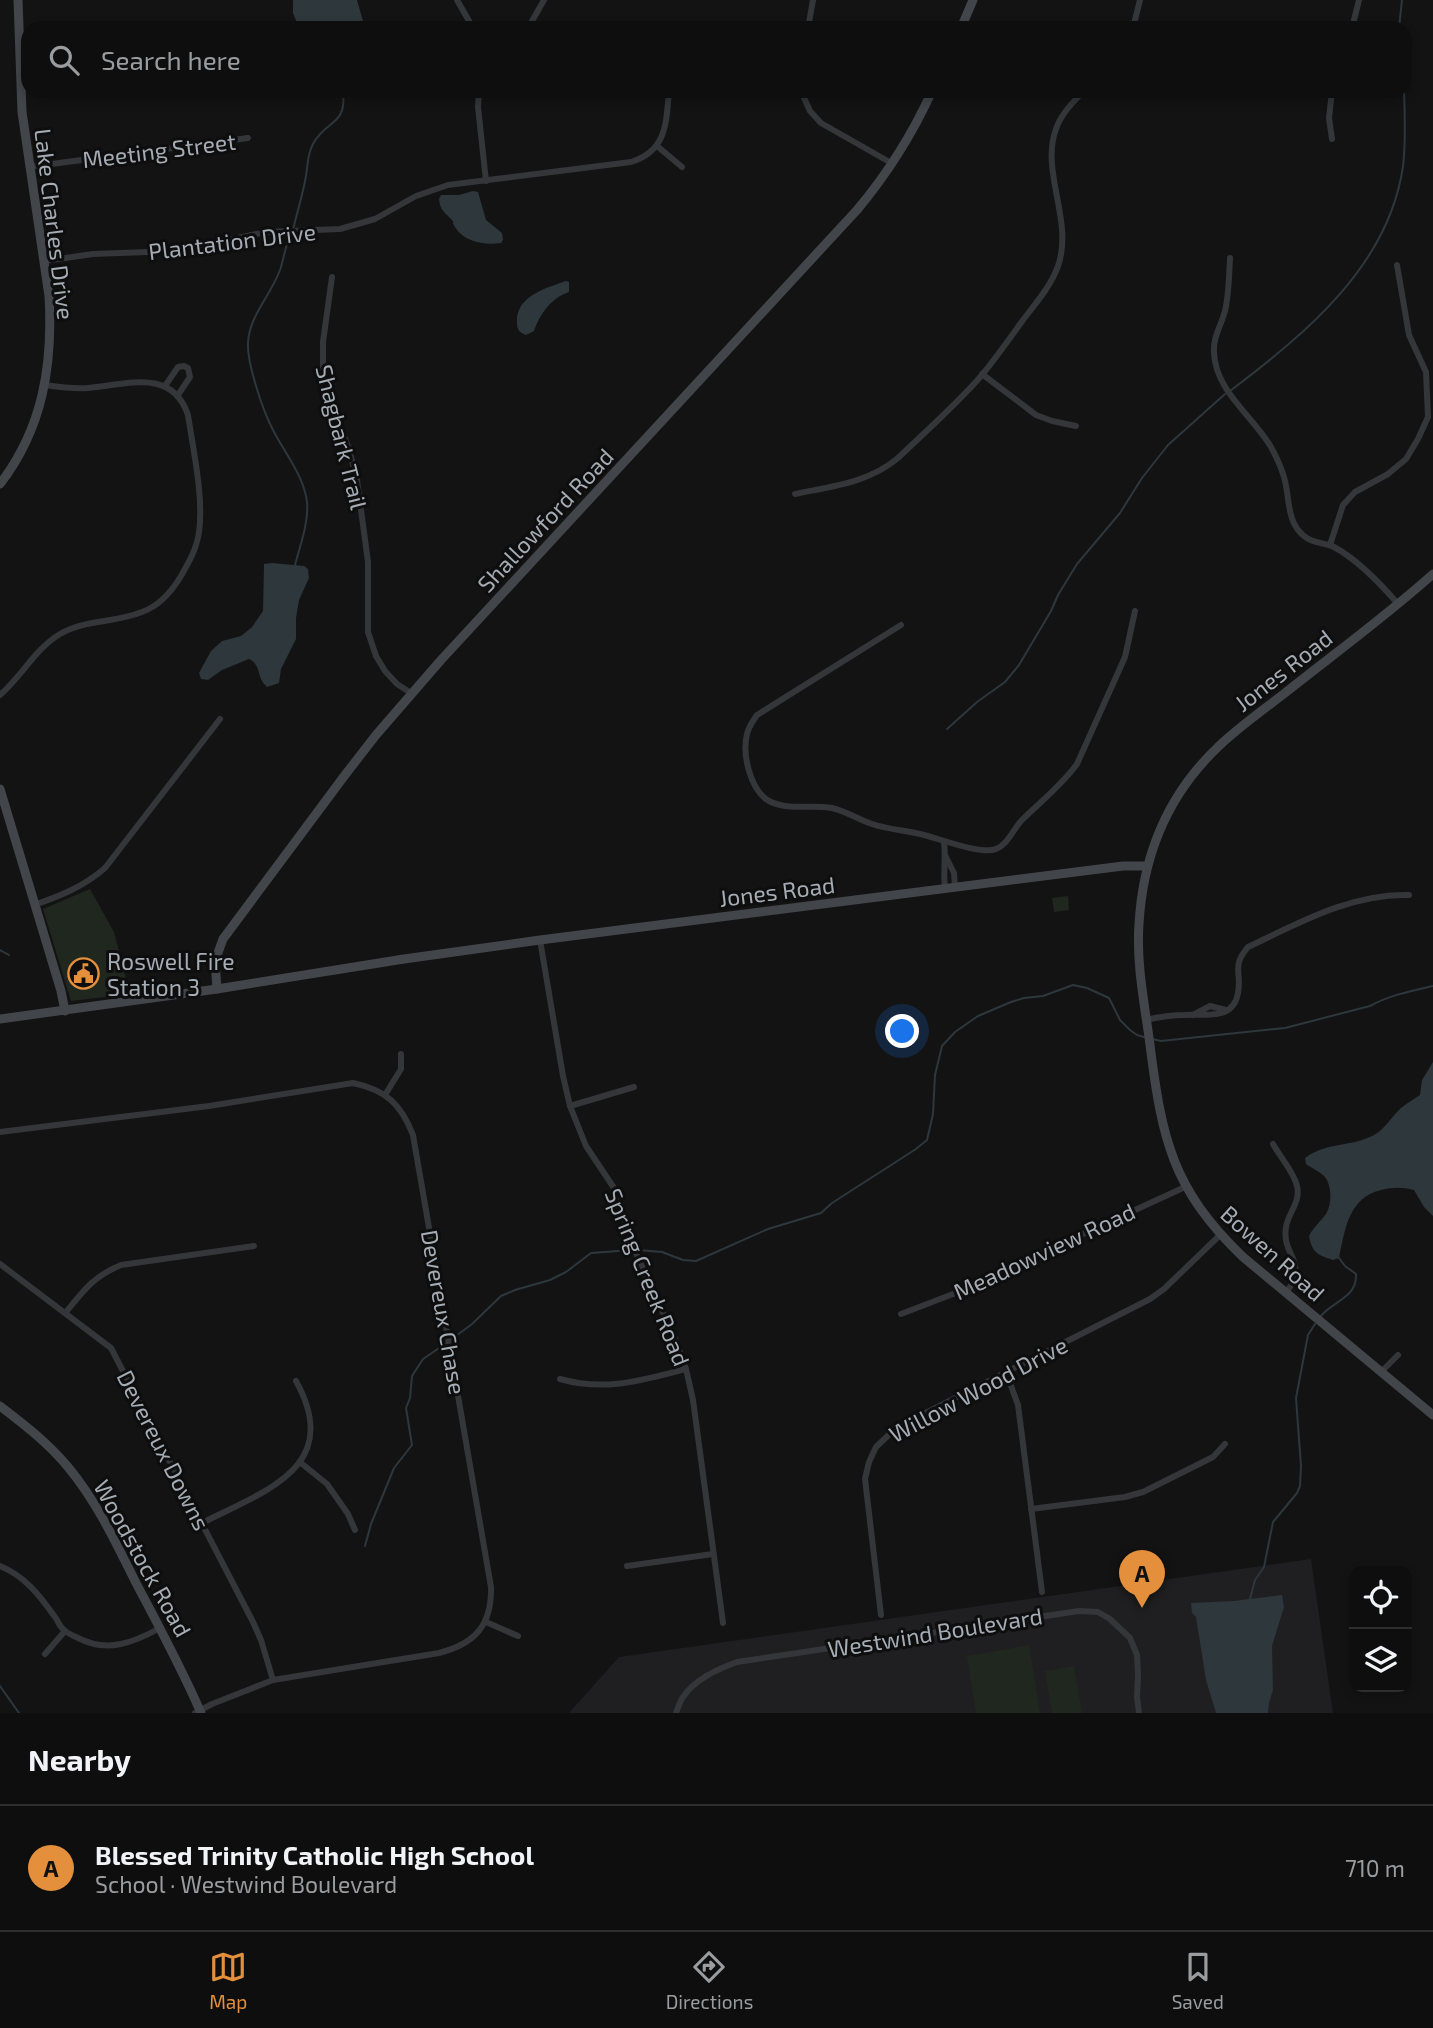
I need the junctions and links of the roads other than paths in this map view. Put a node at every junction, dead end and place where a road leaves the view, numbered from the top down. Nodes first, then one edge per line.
1 (18, 0) edge
2 (457, 0) edge
3 (544, 0) edge
4 (813, 0) edge
5 (974, 0) edge
6 (1140, 0) edge
7 (1359, 0) edge
8 (469, 21) edge
9 (532, 21) edge
10 (809, 21) edge
11 (964, 21) edge
12 (1135, 21) edge
13 (1354, 21) edge
14 (21, 84) edge
15 (22, 98) edge
16 (479, 98) edge
17 (668, 98) edge
18 (804, 98) edge
19 (929, 98) edge
20 (1078, 98) edge
21 (1331, 98) edge
22 (248, 138) dead end
23 (1332, 139) dead end
24 (657, 146) junction
25 (683, 164) dead end
26 (892, 164) junction
27 (29, 167) junction
28 (486, 181) junction
29 (1230, 258) dead end
30 (44, 261) junction
31 (1397, 265) dead end
32 (332, 277) dead end
33 (982, 374) junction
34 (44, 385) junction
35 (165, 386) junction
36 (178, 395) junction
37 (1076, 426) dead end
38 (1, 479) edge
39 (796, 494) dead end
40 (1330, 545) junction
41 (1433, 574) edge
42 (1398, 604) junction
43 (1135, 611) dead end
44 (901, 625) dead end
45 (411, 694) junction
46 (0, 695) edge
47 (220, 719) dead end
48 (0, 789) edge
49 (944, 842) junction
50 (945, 855) junction
51 (1146, 866) junction
52 (956, 887) junction
53 (945, 889) junction
54 (1409, 895) dead end
55 (34, 905) junction
56 (540, 940) junction
57 (217, 989) junction
58 (65, 1011) junction
59 (0, 1019) edge
60 (1146, 1020) junction
61 (401, 1054) dead end
62 (634, 1087) dead end
63 (386, 1095) junction
64 (570, 1106) junction
65 (0, 1132) edge
66 (1273, 1144) dead end
67 (1185, 1186) junction
68 (1220, 1235) junction
69 (254, 1246) dead end
70 (0, 1264) edge
71 (1286, 1293) junction
72 (66, 1312) junction
73 (901, 1314) dead end
74 (1398, 1355) dead end
75 (686, 1369) junction
76 (1006, 1372) junction
77 (1381, 1372) junction
78 (560, 1379) dead end
79 (296, 1381) dead end
80 (0, 1406) edge
81 (1433, 1415) edge
82 (1225, 1444) dead end
83 (301, 1463) junction
84 (1031, 1509) junction
85 (202, 1523) junction
86 (355, 1530) dead end
87 (713, 1554) junction
88 (0, 1566) edge
89 (627, 1566) dead end
90 (1042, 1592) dead end
91 (881, 1615) dead end
92 (486, 1622) junction
93 (723, 1623) dead end
94 (160, 1628) junction
95 (65, 1631) junction
96 (518, 1636) dead end
97 (45, 1654) dead end
98 (272, 1680) junction
99 (199, 1712) edge
100 (676, 1713) edge
101 (1139, 1713) edge

1 - 14 street, Lake Charles Drive
2 - 8 street
3 - 9 street
4 - 10 street
5 - 11 street
6 - 12 street
7 - 13 street
15 - 27 street, Lake Charles Drive
16 - 28 street
17 - 24 street
18 - 26 street
19 - 26 street, Shallowford Road
20 - 33 street
21 - 23 street
22 - 27 street, Meeting Street
24 - 25 street
24 - 28 street, Plantation Drive
26 - 45 street, Shallowford Road
27 - 30 street, Lake Charles Drive
28 - 30 street, Plantation Drive
29 - 40 street
30 - 34 street, Lake Charles Drive
31 - 40 street
32 - 45 street, Shagbark Trail
33 - 37 street
33 - 39 street
34 - 35 street
34 - 38 street, Lake Charles Drive
35 - 36 street
35 - 36 street
36 - 46 street
40 - 42 street
41 - 42 street, Jones Road
42 - 51 street, Jones Road
43 - 49 street
44 - 49 street
45 - 57 street, Shallowford Road
47 - 55 street
48 - 55 street
49 - 50 street
50 - 52 street
50 - 53 street
51 - 52 street, Jones Road
51 - 60 street, Bowen Road
52 - 53 street, Jones Road
53 - 56 street, Jones Road
54 - 60 street
55 - 58 street
56 - 57 street, Jones Road
56 - 64 street, Spring Creek Road
57 - 58 street, Jones Road
58 - 59 street, Jones Road
60 - 67 street, Bowen Road
61 - 63 street
62 - 64 street
63 - 65 street
63 - 92 street, Devereux Chase
64 - 75 street, Spring Creek Road
66 - 71 street
67 - 68 street, Bowen Road
67 - 73 street, Meadowview Road
68 - 71 street, Bowen Road
68 - 76 street, Willow Wood Drive
69 - 72 street
70 - 72 street, Devereux Downs
71 - 77 street, Bowen Road
72 - 85 street, Devereux Downs
74 - 77 street
75 - 78 street
75 - 87 street, Spring Creek Road
76 - 84 street
76 - 91 street, Willow Wood Drive
77 - 81 street, Bowen Road
79 - 83 street
80 - 94 street, Woodstock Road
82 - 84 street
83 - 85 street
83 - 86 street
84 - 90 street
85 - 98 street, Devereux Downs
87 - 89 street
87 - 93 street, Spring Creek Road
88 - 95 street
92 - 96 street
92 - 98 street
94 - 95 street
94 - 99 street, Woodstock Road
95 - 97 street
98 - 99 street
100 - 101 street, Westwind Boulevard

